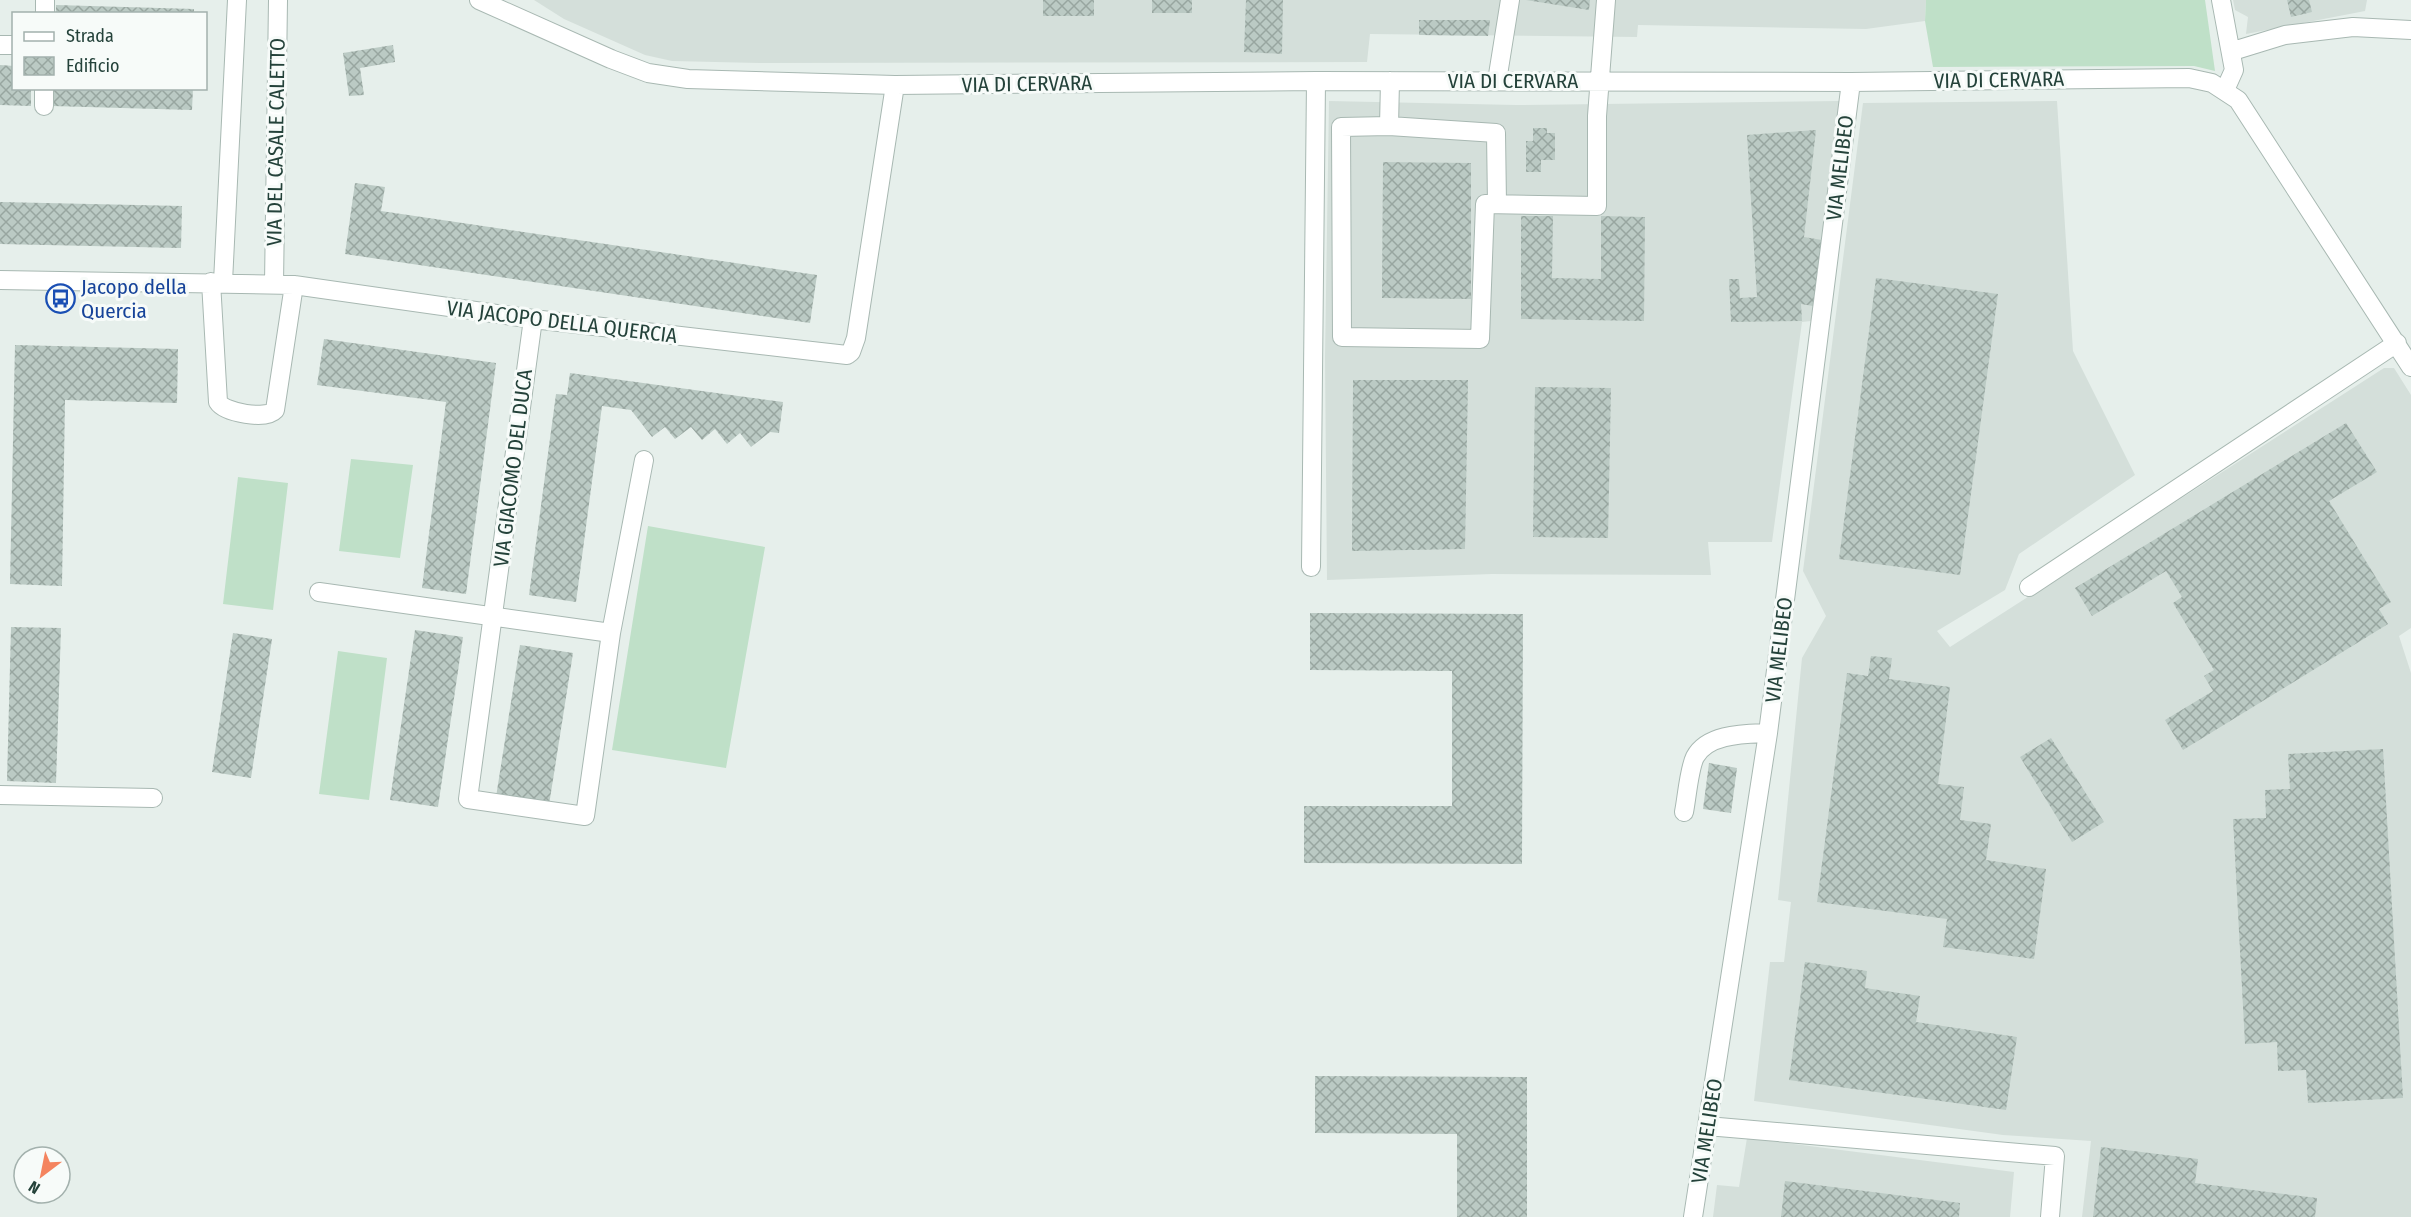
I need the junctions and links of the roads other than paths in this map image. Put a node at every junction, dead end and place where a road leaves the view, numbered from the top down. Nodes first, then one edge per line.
1 (237, 0) edge
2 (278, 0) edge
3 (479, 0) edge
4 (1510, 0) edge
5 (1606, 0) edge
6 (2222, 0) edge
7 (2411, 30) edge
8 (2233, 51) junction
9 (1316, 81) junction
10 (1390, 81) junction
11 (1497, 81) junction
12 (1599, 82) junction
13 (1851, 82) junction
14 (896, 85) junction
15 (2225, 90) junction
16 (1389, 126) junction
17 (1497, 204) junction
18 (0, 280) edge
19 (217, 282) junction
20 (274, 284) junction
21 (294, 285) junction
22 (533, 319) junction
23 (2397, 343) junction
24 (2411, 367) edge
25 (644, 460) dead end
26 (1311, 567) dead end
27 (2029, 587) dead end
28 (319, 592) dead end
29 (494, 616) junction
30 (611, 633) junction
31 (1768, 733) junction
32 (0, 795) edge
33 (153, 798) dead end
34 (1684, 812) dead end
35 (1707, 1126) junction
36 (1693, 1217) edge
37 (2050, 1217) edge

1 - 19 street, VIA DEL CASALE CALETTO
2 - 20 street, VIA DEL CASALE CALETTO
3 - 14 street, VIA DI CERVARA
4 - 11 street
5 - 12 street
6 - 8 street
7 - 8 street
8 - 15 street
9 - 10 street, VIA DI CERVARA
9 - 14 street, VIA DI CERVARA
9 - 26 street
10 - 11 street, VIA DI CERVARA
10 - 16 street
11 - 12 street, VIA DI CERVARA
12 - 13 street, VIA DI CERVARA
12 - 17 street
13 - 15 street, VIA DI CERVARA
13 - 31 street, VIA MELIBEO
14 - 22 street, VIA JACOPO DELLA QUERCIA
15 - 23 street, VIA DI CERVARA
16 - 17 street
16 - 17 street
18 - 19 street, VIA JACOPO DELLA QUERCIA
19 - 20 street, VIA JACOPO DELLA QUERCIA
19 - 21 street, VIA DEL CASALE CALETTO
20 - 21 street, VIA JACOPO DELLA QUERCIA
21 - 22 street, VIA JACOPO DELLA QUERCIA
22 - 29 street, VIA GIACOMO DEL DUCA
23 - 24 street, VIA DI CERVARA
23 - 27 street
25 - 30 street, VIA GIACOMO DEL DUCA
28 - 29 street
29 - 30 street
29 - 30 street, VIA GIACOMO DEL DUCA
31 - 34 street
31 - 35 street, VIA MELIBEO
32 - 33 street
35 - 36 street, VIA MELIBEO
35 - 37 street

